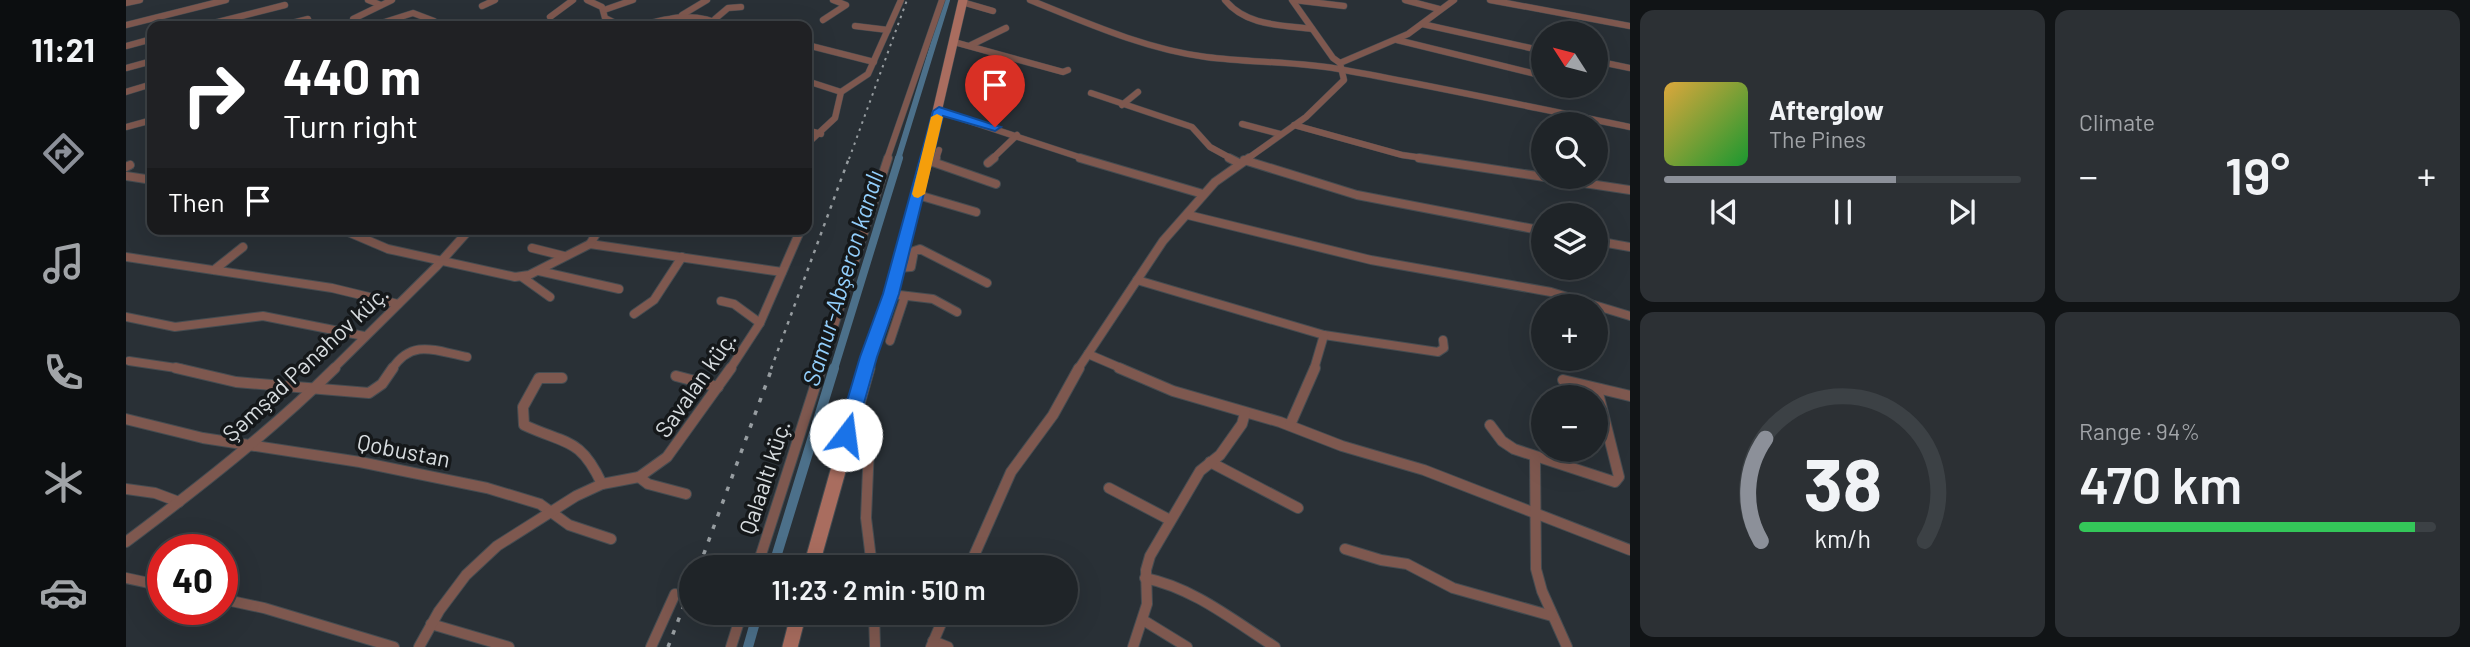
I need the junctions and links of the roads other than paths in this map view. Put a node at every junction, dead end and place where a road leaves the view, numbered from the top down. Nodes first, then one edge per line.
1 (140, 0) edge
2 (226, 0) edge
3 (368, 0) edge
4 (392, 0) edge
5 (495, 0) edge
6 (573, 0) edge
7 (633, 0) edge
8 (707, 0) edge
9 (833, 0) edge
10 (901, 0) edge
11 (942, 0) edge
12 (1030, 0) edge
13 (1293, 0) edge
14 (1405, 0) edge
15 (1454, 0) edge
16 (1490, 0) edge
17 (592, 1) edge
18 (963, 1) edge
19 (1217, 1) edge
20 (1225, 1) edge
21 (126, 3) edge
22 (285, 5) dead end
23 (381, 5) junction
24 (482, 6) dead end
25 (1344, 6) dead end
26 (741, 7) dead end
27 (1439, 9) junction
28 (604, 10) junction
29 (993, 11) dead end
30 (682, 15) junction
31 (550, 17) dead end
32 (308, 19) dead end
33 (715, 19) junction
34 (823, 20) dead end
35 (222, 21) edge
36 (300, 21) edge
37 (353, 21) edge
38 (388, 21) edge
39 (434, 21) dead end
40 (611, 21) edge
41 (659, 21) edge
42 (718, 21) edge
43 (1422, 24) junction
44 (126, 25) edge
45 (855, 26) dead end
46 (1630, 26) edge
47 (1006, 28) dead end
48 (1312, 29) junction
49 (888, 30) junction
50 (823, 38) dead end
51 (147, 40) edge
52 (1397, 40) junction
53 (954, 42) junction
54 (812, 45) edge
55 (971, 45) junction
56 (126, 46) edge
57 (812, 46) edge
58 (1531, 48) edge
59 (147, 62) edge
60 (874, 62) junction
61 (1608, 63) edge
62 (1341, 66) junction
63 (126, 68) edge
64 (1630, 68) edge
65 (1068, 70) dead end
66 (1531, 73) edge
67 (812, 83) edge
68 (147, 86) edge
69 (126, 92) edge
70 (841, 92) junction
71 (1138, 92) dead end
72 (1091, 93) dead end
73 (1122, 105) junction
74 (939, 111) junction
75 (147, 121) edge
76 (1241, 124) dead end
77 (1294, 125) junction
78 (126, 127) edge
79 (1630, 127) edge
80 (812, 131) edge
81 (821, 134) junction
82 (1280, 134) junction
83 (1017, 135) junction
84 (812, 140) edge
85 (939, 150) dead end
86 (931, 161) junction
87 (1242, 162) junction
88 (988, 163) dead end
89 (1531, 172) edge
90 (126, 176) edge
91 (147, 179) edge
92 (996, 184) dead end
93 (1608, 185) edge
94 (1630, 190) edge
95 (1203, 194) junction
96 (918, 195) junction
97 (976, 212) dead end
98 (1188, 215) junction
99 (1531, 228) edge
100 (354, 235) edge
101 (465, 235) edge
102 (595, 235) edge
103 (798, 235) edge
104 (1608, 243) edge
105 (590, 244) junction
106 (243, 247) dead end
107 (1630, 247) edge
108 (532, 248) dead end
109 (564, 256) junction
110 (126, 257) edge
111 (682, 257) junction
112 (442, 261) junction
113 (898, 268) junction
114 (214, 270) junction
115 (539, 271) junction
116 (782, 272) junction
117 (522, 277) junction
118 (1136, 280) junction
119 (987, 283) dead end
120 (619, 289) dead end
121 (891, 294) junction
122 (905, 296) junction
123 (550, 297) dead end
124 (720, 301) dead end
125 (398, 304) junction
126 (957, 312) dead end
127 (634, 314) dead end
128 (1630, 316) edge
129 (126, 317) edge
130 (760, 323) junction
131 (1324, 335) junction
132 (364, 336) junction
133 (1443, 340) dead end
134 (890, 341) dead end
135 (1088, 354) junction
136 (467, 357) dead end
137 (129, 361) dead end
138 (676, 376) dead end
139 (562, 378) dead end
140 (1563, 380) dead end
141 (1584, 385) edge
142 (315, 387) junction
143 (718, 387) junction
144 (1608, 391) edge
145 (1630, 396) edge
146 (853, 409) junction
147 (1245, 413) junction
148 (126, 419) edge
149 (1290, 425) junction
150 (1490, 425) dead end
151 (1608, 434) edge
152 (247, 445) junction
153 (1531, 455) edge
154 (1535, 462) edge
155 (1550, 462) edge
156 (1210, 463) junction
157 (639, 477) junction
158 (602, 484) junction
159 (1109, 488) dead end
160 (126, 489) edge
161 (686, 494) dead end
162 (179, 502) junction
163 (1298, 508) dead end
164 (550, 511) junction
165 (1534, 514) junction
166 (1171, 520) junction
167 (611, 539) dead end
168 (126, 542) edge
169 (1345, 549) dead end
170 (1630, 550) edge
171 (761, 555) edge
172 (814, 555) edge
173 (871, 555) edge
174 (975, 555) edge
175 (126, 578) edge
176 (1145, 578) junction
177 (147, 583) edge
178 (675, 594) dead end
179 (238, 602) edge
180 (1552, 616) junction
181 (1143, 620) junction
182 (431, 624) junction
183 (738, 625) edge
184 (796, 625) edge
185 (874, 625) edge
186 (940, 625) edge
187 (932, 644) edge
188 (394, 647) edge
189 (419, 647) edge
190 (509, 647) edge
191 (651, 647) edge
192 (731, 647) edge
193 (790, 647) edge
194 (875, 647) edge
195 (948, 647) edge
196 (1133, 647) edge
197 (1187, 647) edge
198 (1275, 647) edge
199 (1567, 647) edge

1 - 21 street
2 - 44 street
3 - 23 street
4 - 23 street
5 - 24 street
6 - 31 street
7 - 28 street
8 - 30 street
9 - 34 street
10 - 49 street
11 - 171 street, Qalaaltı küç.
12 - 62 street
13 - 25 street
13 - 48 street
14 - 27 street
15 - 27 street
16 - 46 street
17 - 28 street
18 - 29 street
18 - 53 street
19 - 20 street
20 - 48 street
22 - 35 street
23 - 37 street
26 - 33 street
27 - 43 street
28 - 40 street
30 - 33 street
30 - 41 street
32 - 36 street
33 - 42 street
38 - 39 street
43 - 52 street
43 - 58 street
45 - 49 street
47 - 55 street
48 - 62 street
49 - 60 street
50 - 54 street
51 - 56 street
52 - 62 street
52 - 66 street
53 - 55 street
53 - 74 street
55 - 65 street
57 - 60 street
59 - 63 street
60 - 70 street
61 - 64 street
62 - 77 street
62 - 79 street
67 - 70 street
68 - 69 street
70 - 81 street
71 - 73 street
72 - 73 street
73 - 87 street
74 - 83 street
74 - 86 street
75 - 78 street
76 - 82 street
77 - 82 street
77 - 89 street
80 - 81 street
81 - 84 street
82 - 87 street
83 - 88 street
83 - 95 street
85 - 86 street
86 - 92 street
86 - 96 street
87 - 95 street
87 - 99 street
90 - 91 street
93 - 94 street
95 - 98 street
96 - 97 street
96 - 113 street
98 - 118 street
98 - 128 street
100 - 112 street
101 - 112 street, Şəmşad Pənəhov küç.
102 - 105 street
103 - 116 street, Savalan küç.
104 - 107 street
105 - 109 street
105 - 111 street
106 - 114 street
108 - 109 street
109 - 115 street
110 - 114 street
111 - 116 street
111 - 127 street
112 - 117 street
112 - 125 street, Şəmşad Pənəhov küç.
113 - 119 street
113 - 121 street
114 - 125 street
115 - 117 street
115 - 120 street
116 - 130 street, Savalan küç.
117 - 123 street
118 - 131 street
118 - 135 street
121 - 122 street
121 - 146 street
122 - 126 street
122 - 134 street
124 - 130 street
125 - 132 street, Şəmşad Pənəhov küç.
129 - 132 street
130 - 143 street, Savalan küç.
131 - 133 street
131 - 149 street
132 - 142 street, Şəmşad Pənəhov küç.
135 - 147 street
135 - 174 street
136 - 142 street
137 - 142 street
138 - 143 street
139 - 158 street
140 - 141 street
142 - 152 street, Şəmşad Pənəhov küç.
143 - 157 street, Savalan küç.
144 - 145 street
146 - 172 street
146 - 173 street
147 - 149 street
147 - 156 street
148 - 152 street, Qobustan
149 - 165 street
150 - 153 street
151 - 155 street
152 - 162 street, Şəmşad Pənəhov küç.
152 - 164 street, Qobustan
154 - 165 street
156 - 163 street
156 - 166 street
157 - 158 street, Savalan küç.
157 - 161 street
158 - 164 street, Savalan küç.
159 - 166 street
160 - 162 street
162 - 168 street, Şəmşad Pənəhov küç.
164 - 167 street, Qobustan
164 - 182 street, Savalan küç.
165 - 170 street
165 - 180 street
166 - 176 street
169 - 180 street
175 - 177 street
176 - 181 street
176 - 198 street
178 - 191 street
179 - 188 street
180 - 199 street
181 - 196 street
181 - 197 street
182 - 189 street, Savalan küç.
182 - 190 street
183 - 192 street
184 - 193 street
185 - 194 street
186 - 187 street
187 - 195 street

